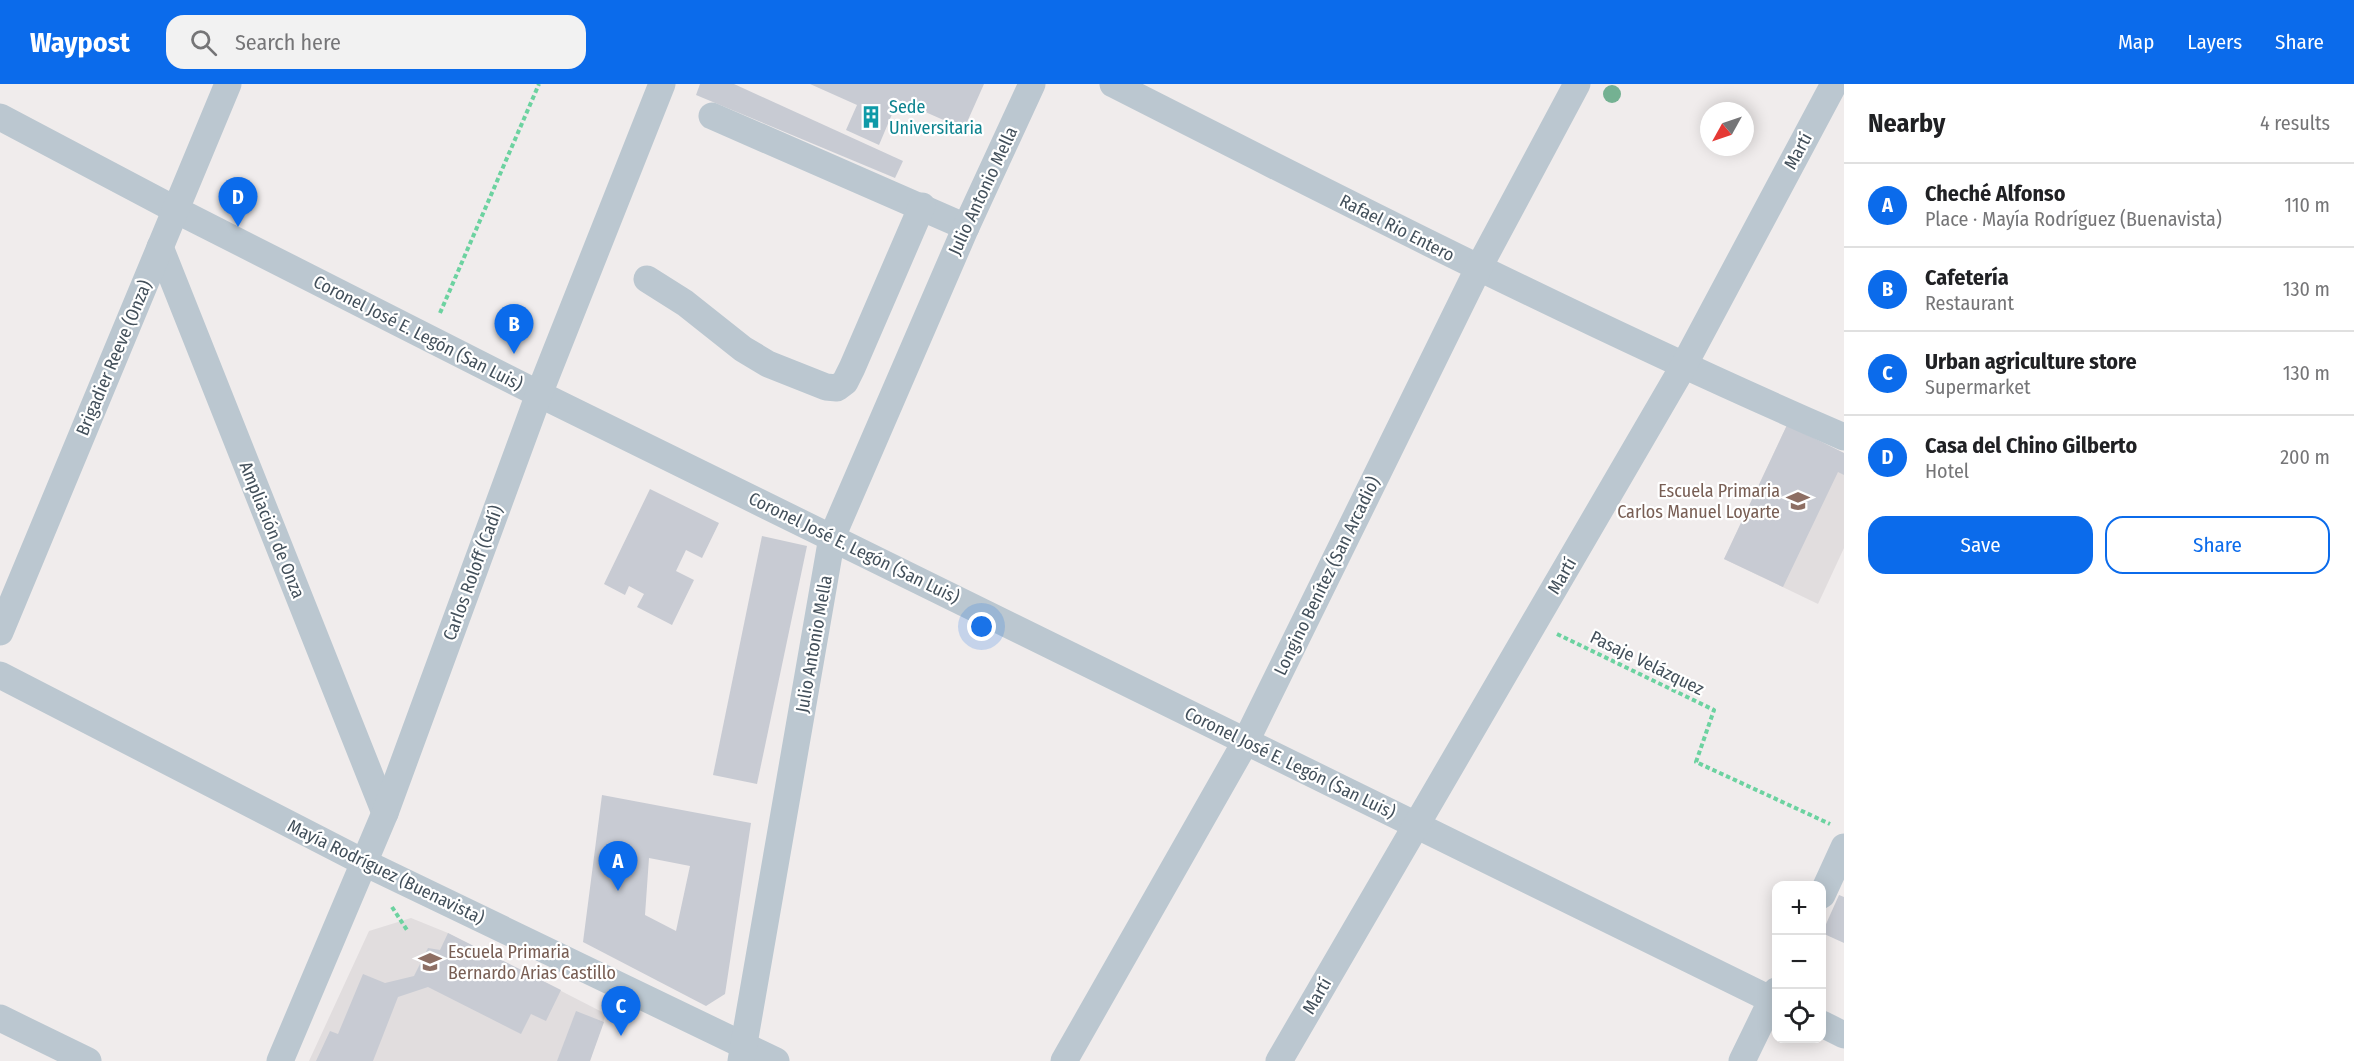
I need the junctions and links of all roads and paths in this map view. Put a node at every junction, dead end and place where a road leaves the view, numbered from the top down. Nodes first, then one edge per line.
1 (228, 84) edge
2 (539, 84) edge
3 (662, 84) edge
4 (1032, 84) edge
5 (1113, 84) edge
6 (1577, 84) edge
7 (1833, 88) edge
8 (712, 116) dead end
9 (0, 117) edge
10 (922, 206) junction
11 (176, 210) junction
12 (966, 227) junction
13 (160, 247) junction
14 (1478, 269) junction
15 (647, 279) dead end
16 (429, 338) junction
17 (1683, 367) junction
18 (539, 394) junction
19 (1844, 437) edge
20 (832, 537) junction
21 (1535, 624) junction
22 (0, 632) edge
23 (0, 675) edge
24 (1246, 741) junction
25 (385, 813) junction
26 (1417, 826) junction
27 (1839, 837) edge
28 (365, 863) junction
29 (1825, 881) edge
30 (1772, 997) edge
31 (1772, 1004) edge
32 (0, 1017) edge
33 (1826, 1026) edge
34 (1844, 1035) edge
35 (743, 1053) edge
36 (88, 1061) edge
37 (280, 1061) edge
38 (776, 1061) edge
39 (1064, 1061) edge
40 (1279, 1061) edge
41 (1742, 1061) edge

1 - 11 street, Brigadier Reeve (Onza)
2 - 16 path
3 - 18 street, Carlos Roloff (Cadí)
4 - 12 street, Julio Antonio Mella
5 - 14 street, Rafael Rio Entero
6 - 14 street, Longino Benítez (San Arcadio)
7 - 17 street, Martí
8 - 10 street
9 - 11 street, Coronel José E. Legón (San Luis)
10 - 12 street
10 - 15 street
11 - 13 street, Brigadier Reeve (Onza)
11 - 16 street, Coronel José E. Legón (San Luis)
12 - 20 street, Julio Antonio Mella
13 - 22 street, Brigadier Reeve (Onza)
13 - 25 street, Ampliación de Onza
14 - 17 street, Rafael Rio Entero
14 - 24 street, Longino Benítez (San Arcadio)
16 - 18 street, Coronel José E. Legón (San Luis)
17 - 19 street, Rafael Rio Entero
17 - 21 street, Martí
18 - 20 street, Coronel José E. Legón (San Luis)
18 - 25 street, Carlos Roloff (Cadí)
20 - 24 street, Coronel José E. Legón (San Luis)
20 - 35 street, Julio Antonio Mella
21 - 26 street, Martí
21 - 27 path, Pasaje Velázquez
23 - 28 street, Mayía Rodríguez (Buenavista)
24 - 26 street, Coronel José E. Legón (San Luis)
24 - 39 street, Longino Benítez (San Arcadio)
25 - 28 street, Carlos Roloff (Cadí)
26 - 30 street, Coronel José E. Legón (San Luis)
26 - 40 street, Martí
27 - 29 street
28 - 35 street, Mayía Rodríguez (Buenavista)
28 - 37 street, Carlos Roloff (Cadí)
31 - 41 street
32 - 36 street
33 - 34 street
35 - 38 street, Mayía Rodríguez (Buenavista)

